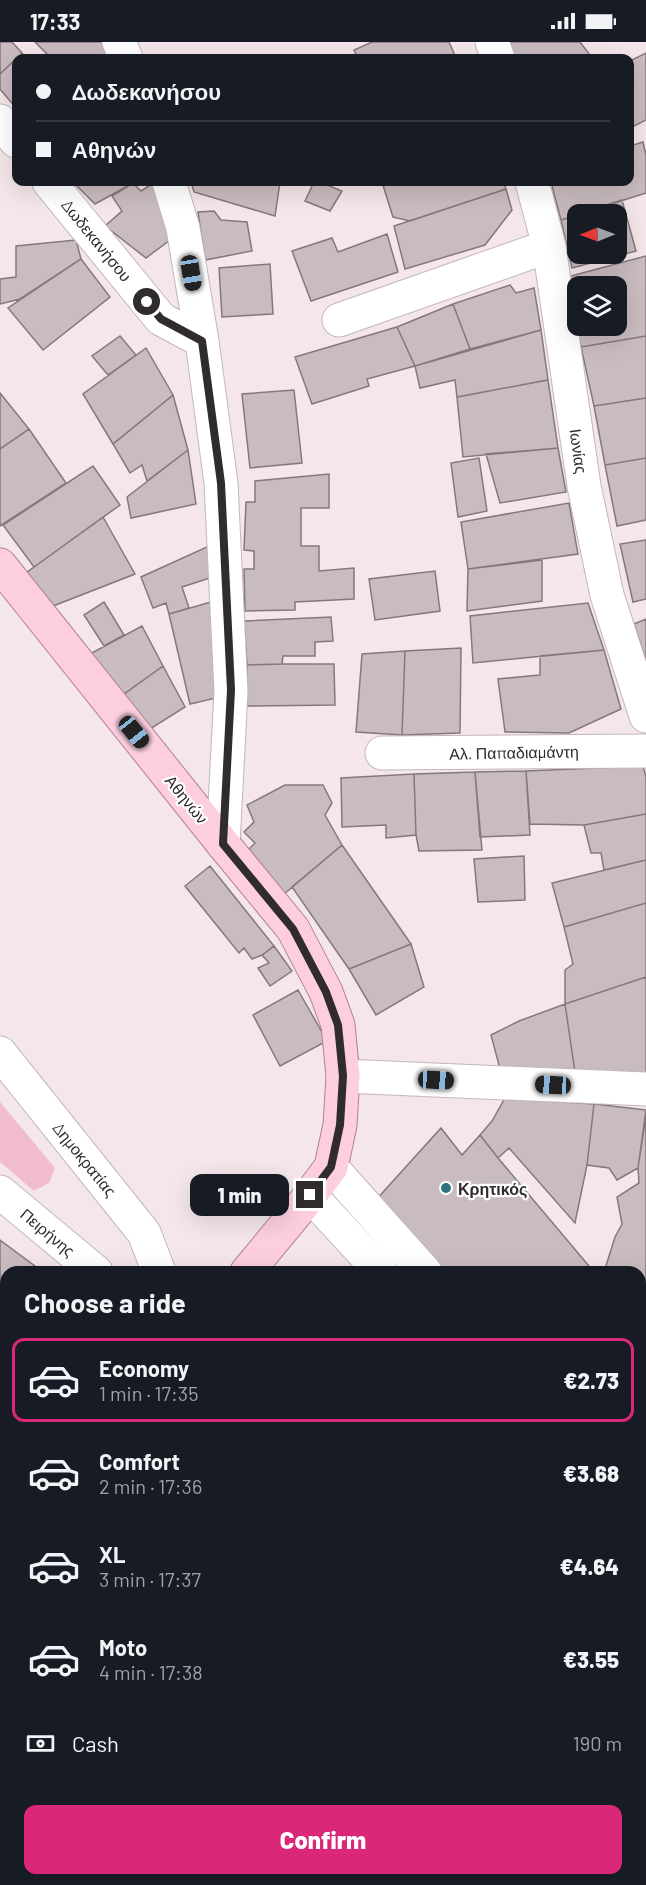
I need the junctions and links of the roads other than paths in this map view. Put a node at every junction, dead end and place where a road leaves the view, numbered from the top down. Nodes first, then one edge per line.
1 (0, 121) edge
2 (12, 136) edge
3 (52, 186) edge
4 (170, 186) edge
5 (533, 186) edge
6 (549, 246) junction
7 (339, 320) dead end
8 (202, 341) junction
9 (0, 564) edge
10 (646, 716) edge
11 (646, 751) edge
12 (382, 753) dead end
13 (223, 844) junction
14 (0, 1053) edge
15 (343, 1076) junction
16 (646, 1089) edge
17 (331, 1167) junction
18 (0, 1192) edge
19 (310, 1195) junction
20 (89, 1266) edge
21 (157, 1266) edge
22 (252, 1266) edge
23 (375, 1266) edge
24 (420, 1266) edge

1 - 2 street
3 - 8 street, Δωδεκανήσου
4 - 8 street
5 - 6 street, Ιωνίας
6 - 7 street
6 - 10 street, Ιωνίας
8 - 13 street
9 - 13 main road, Αθηνών
11 - 12 street, Αλ. Παπαδιαμάντη
13 - 15 main road, Αθηνών
14 - 21 street, Δημοκρατίας
15 - 16 street
15 - 17 main road, Αθηνών
17 - 19 main road, Αθηνών
17 - 24 street
18 - 20 street, Πειρήνης
19 - 22 main road, Αθηνών
19 - 23 street

